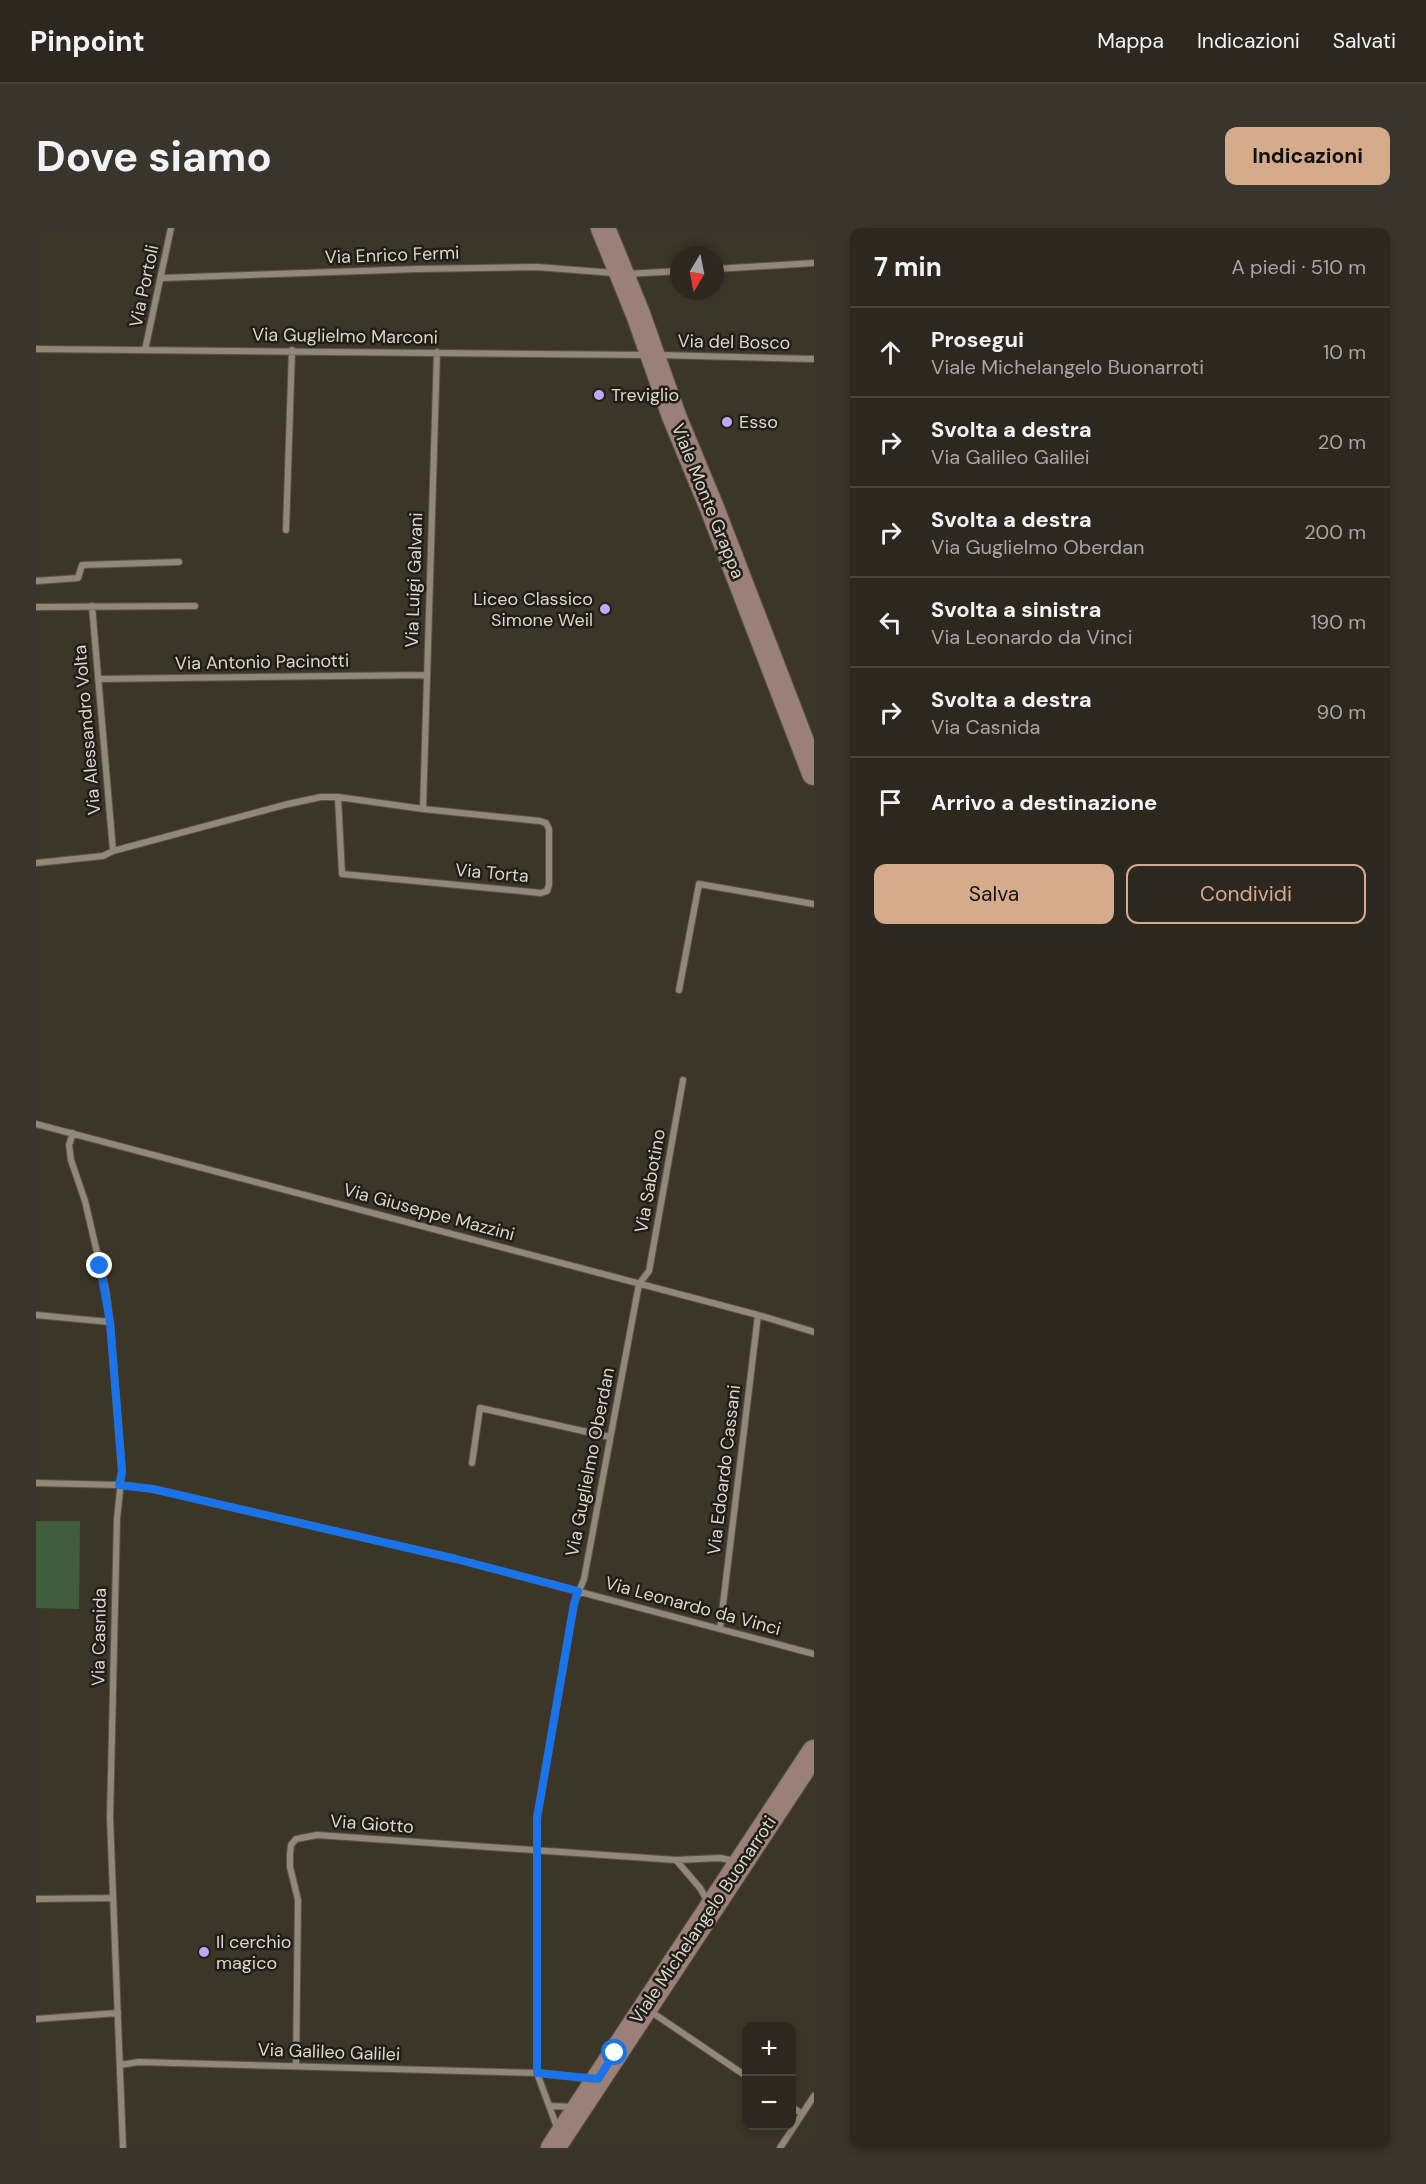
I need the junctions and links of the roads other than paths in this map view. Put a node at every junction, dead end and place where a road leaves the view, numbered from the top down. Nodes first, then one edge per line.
1 (171, 228) edge
2 (603, 228) edge
3 (814, 263) edge
4 (724, 268) edge
5 (670, 272) edge
6 (622, 274) junction
7 (162, 278) junction
8 (36, 349) edge
9 (145, 350) junction
10 (292, 350) junction
11 (437, 352) junction
12 (653, 355) junction
13 (814, 359) edge
14 (286, 530) dead end
15 (179, 562) dead end
16 (36, 581) edge
17 (92, 606) junction
18 (195, 606) dead end
19 (36, 607) edge
20 (426, 675) junction
21 (98, 679) junction
22 (814, 773) edge
23 (338, 797) junction
24 (423, 809) junction
25 (113, 851) junction
26 (36, 863) edge
27 (814, 904) edge
28 (679, 990) dead end
29 (683, 1080) dead end
30 (36, 1124) edge
31 (73, 1133) junction
32 (639, 1284) junction
33 (758, 1315) junction
34 (36, 1316) edge
35 (110, 1322) junction
36 (814, 1332) edge
37 (610, 1437) junction
38 (472, 1463) dead end
39 (36, 1483) edge
40 (119, 1485) junction
41 (578, 1591) junction
42 (720, 1629) junction
43 (814, 1654) edge
44 (814, 1752) edge
45 (537, 1850) junction
46 (676, 1860) junction
47 (742, 1862) junction
48 (113, 1898) junction
49 (36, 1899) edge
50 (711, 1907) junction
51 (645, 2008) junction
52 (118, 2013) junction
53 (36, 2019) edge
54 (120, 2065) junction
55 (296, 2066) junction
56 (537, 2073) junction
57 (742, 2073) edge
58 (598, 2079) junction
59 (814, 2096) edge
60 (550, 2106) junction
61 (579, 2107) junction
62 (796, 2110) edge
63 (802, 2114) junction
64 (556, 2142) edge
65 (123, 2148) edge
66 (780, 2148) edge

1 - 7 street, Via Portoli
2 - 6 main road, Viale Monte Grappa
3 - 4 street
5 - 6 street, Via Enrico Fermi
6 - 7 street, Via Enrico Fermi
6 - 12 main road, Viale Monte Grappa
7 - 9 street, Via Portoli
8 - 9 street, Via Guglielmo Marconi
9 - 10 street, Via Guglielmo Marconi
10 - 11 street, Via Guglielmo Marconi
10 - 14 street
11 - 12 street, Via Guglielmo Marconi
11 - 20 street, Via Luigi Galvani
12 - 13 street, Via del Bosco
12 - 22 main road, Viale Monte Grappa
15 - 16 street
17 - 18 street
17 - 19 street
17 - 21 street, Via Alessandro Volta
20 - 21 street, Via Antonio Pacinotti
20 - 24 street, Via Luigi Galvani
21 - 25 street, Via Alessandro Volta
23 - 24 street, Via Torta
23 - 24 street, Via Torta
23 - 25 street, Via Torta
25 - 26 street, Via Torta
27 - 28 street
29 - 32 street, Via Sabotino
30 - 31 street, Via Giuseppe Mazzini
31 - 32 street, Via Giuseppe Mazzini
31 - 35 street, Via Casnida
32 - 33 street, Via Giuseppe Mazzini
32 - 37 street, Via Guglielmo Oberdan
33 - 36 street, Via Giuseppe Mazzini
33 - 42 street, Via Edoardo Cassani
34 - 35 street
35 - 40 street, Via Casnida
37 - 38 street
37 - 41 street, Via Guglielmo Oberdan
39 - 40 street, Via Leonardo da Vinci
40 - 41 street, Via Leonardo da Vinci
40 - 48 street, Via Casnida
41 - 42 street, Via Leonardo da Vinci
41 - 45 street, Via Guglielmo Oberdan
42 - 43 street, Via Leonardo da Vinci
44 - 47 main road, Viale Michelangelo Buonarroti
45 - 46 street, Via Giotto
45 - 55 street, Via Giotto
45 - 56 street, Via Guglielmo Oberdan
46 - 47 street, Via Giotto
46 - 50 street
47 - 50 main road, Viale Michelangelo Buonarroti
48 - 49 street
48 - 52 street, Via Casnida
50 - 51 main road, Viale Michelangelo Buonarroti
51 - 57 street
51 - 58 main road, Viale Michelangelo Buonarroti
52 - 53 street
52 - 54 street, Via Casnida
54 - 55 street, Via Galileo Galilei
54 - 65 street, Via Casnida
55 - 56 street, Via Galileo Galilei
56 - 58 street, Via Galileo Galilei
56 - 60 street
58 - 61 main road, Viale Michelangelo Buonarroti
59 - 63 street
60 - 61 street
60 - 64 street
61 - 64 main road, Viale Michelangelo Buonarroti
62 - 63 street
63 - 66 street

